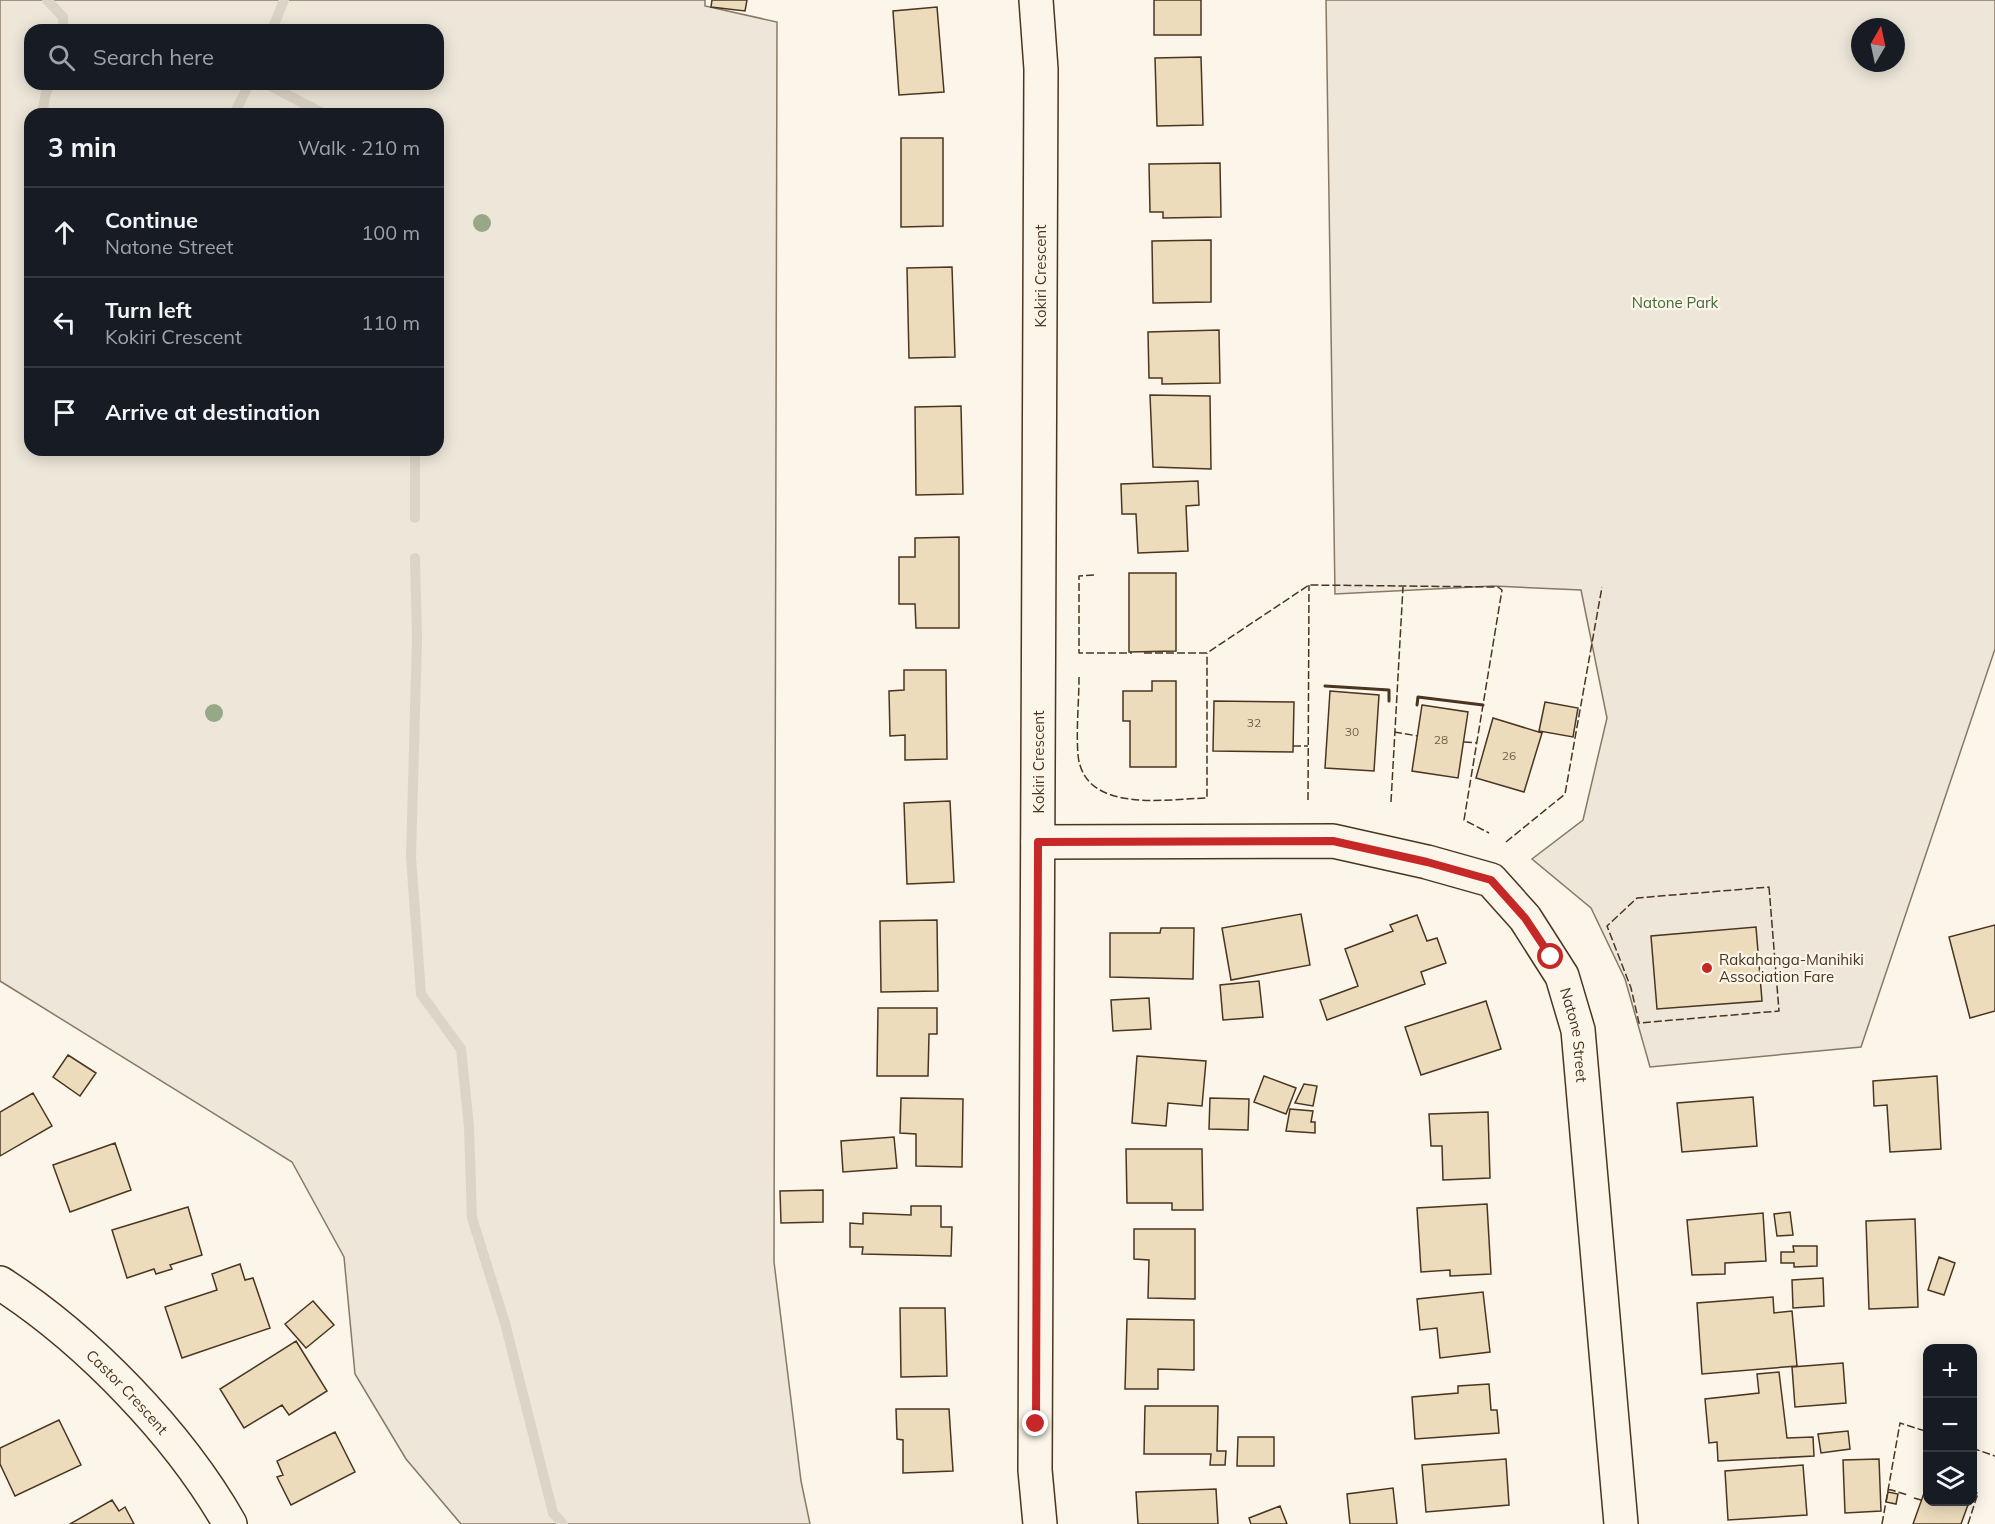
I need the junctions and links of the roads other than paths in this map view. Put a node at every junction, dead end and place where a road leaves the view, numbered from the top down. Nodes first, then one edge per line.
1 (1036, 0) edge
2 (1038, 842) junction
3 (0, 1283) edge
4 (230, 1524) edge
5 (1040, 1524) edge
6 (1621, 1524) edge

1 - 2 street, Kokiri Crescent
2 - 5 street, Kokiri Crescent
2 - 6 street, Natone Street
3 - 4 street, Castor Crescent

